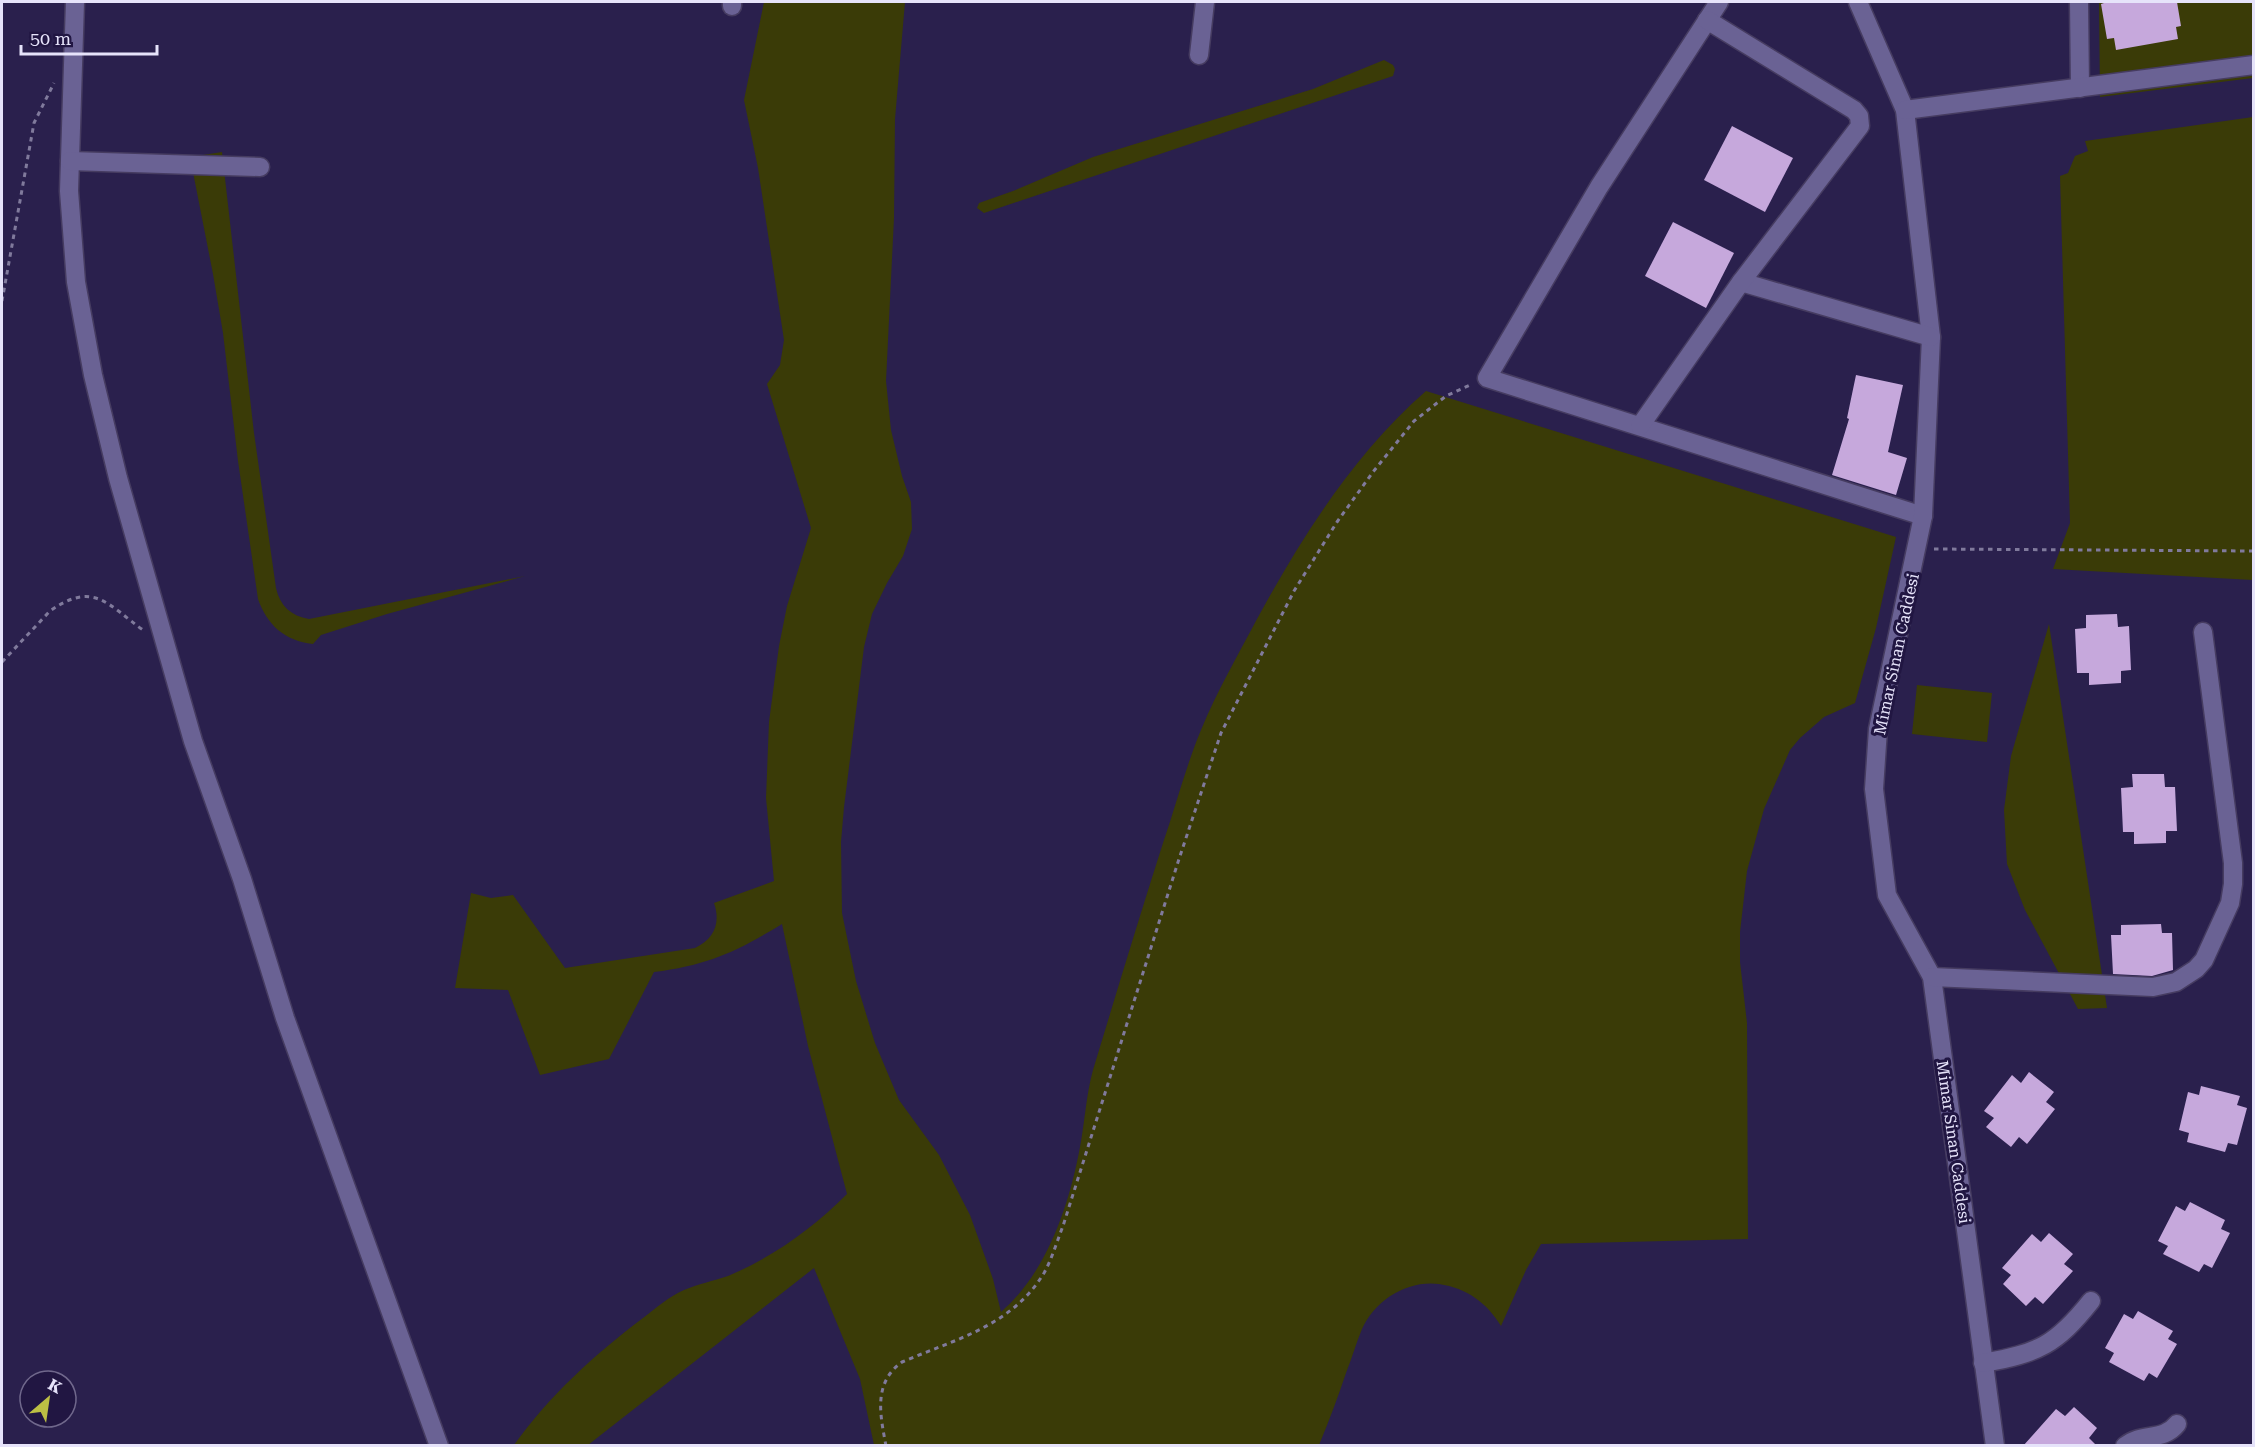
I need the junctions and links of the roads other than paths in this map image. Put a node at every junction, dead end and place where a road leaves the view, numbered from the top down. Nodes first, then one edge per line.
1 (75, 2) edge
2 (1205, 2) edge
3 (1719, 2) edge
4 (1858, 2) edge
5 (2079, 2) edge
6 (1707, 20) junction
7 (1199, 55) dead end
8 (2253, 65) edge
9 (2080, 88) junction
10 (1905, 110) junction
11 (70, 161) junction
12 (260, 167) dead end
13 (1741, 282) junction
14 (1931, 337) junction
15 (1640, 426) junction
16 (1923, 516) junction
17 (2203, 632) dead end
18 (1932, 977) junction
19 (2091, 1300) dead end
20 (1983, 1363) junction
21 (2177, 1424) dead end
22 (439, 1446) edge
23 (1995, 1446) edge
24 (2125, 1446) edge

1 - 11 street
2 - 7 street
3 - 6 street
4 - 10 street, Mimar Sinan Caddesi
5 - 9 street
6 - 13 street
6 - 15 street
8 - 9 street
9 - 10 street
10 - 14 street, Mimar Sinan Caddesi
11 - 12 street
11 - 22 street
13 - 14 street
13 - 15 street
14 - 16 street, Mimar Sinan Caddesi
15 - 16 street
16 - 18 street, Mimar Sinan Caddesi
17 - 18 street
18 - 20 street, Mimar Sinan Caddesi
19 - 20 street
20 - 23 street, Mimar Sinan Caddesi
21 - 24 street

